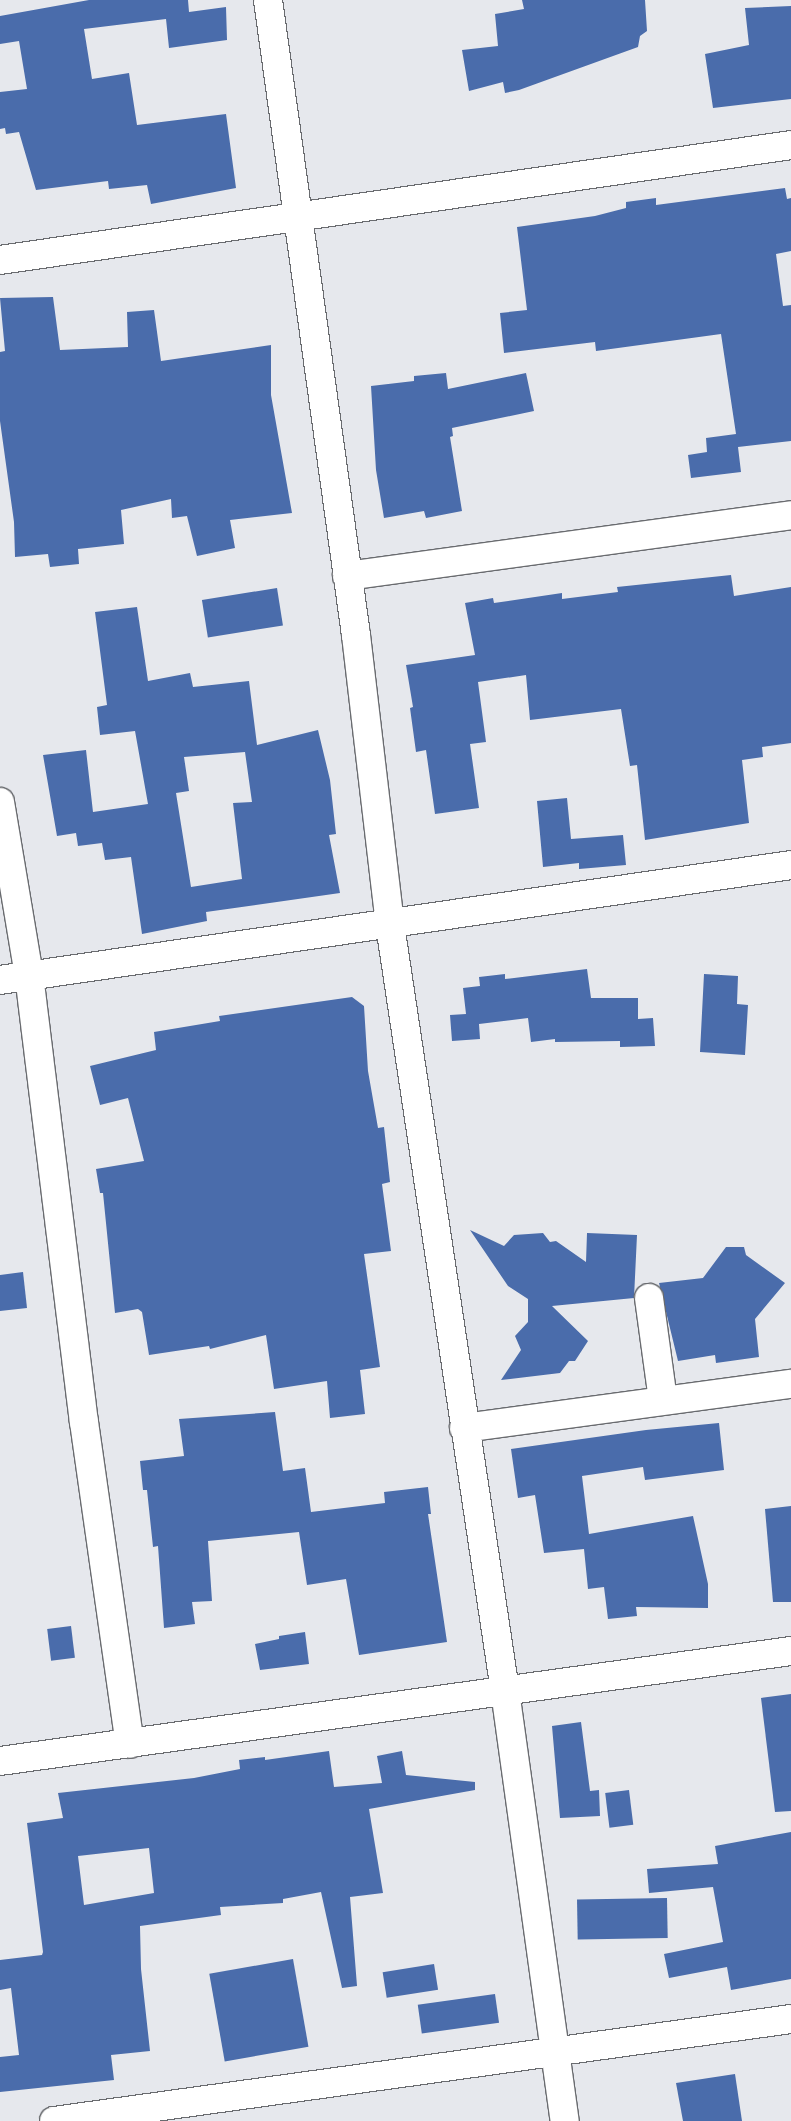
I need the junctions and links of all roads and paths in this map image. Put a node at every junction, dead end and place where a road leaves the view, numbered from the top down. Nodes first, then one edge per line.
1 (268, 0) edge
2 (791, 145) edge
3 (298, 216) junction
4 (0, 260) edge
5 (791, 515) edge
6 (347, 576) junction
7 (0, 802) edge
8 (791, 865) edge
9 (390, 925) junction
10 (29, 976) junction
11 (0, 980) edge
12 (649, 1298) dead end
13 (791, 1384) edge
14 (663, 1400) junction
15 (464, 1428) junction
16 (791, 1651) edge
17 (505, 1691) junction
18 (130, 1744) junction
19 (0, 1761) edge
20 (791, 2019) edge
21 (555, 2052) junction
22 (54, 2121) edge
23 (564, 2121) edge

1 - 3 street
2 - 3 street
3 - 4 street
3 - 6 street
5 - 6 street
6 - 9 street
7 - 10 street
8 - 9 street
9 - 10 street
9 - 15 street
10 - 11 street
10 - 18 street
12 - 14 street
13 - 14 street
14 - 15 street
15 - 17 street
16 - 17 street
17 - 18 street
17 - 21 street
18 - 19 street
20 - 21 street
21 - 22 street
21 - 23 street

